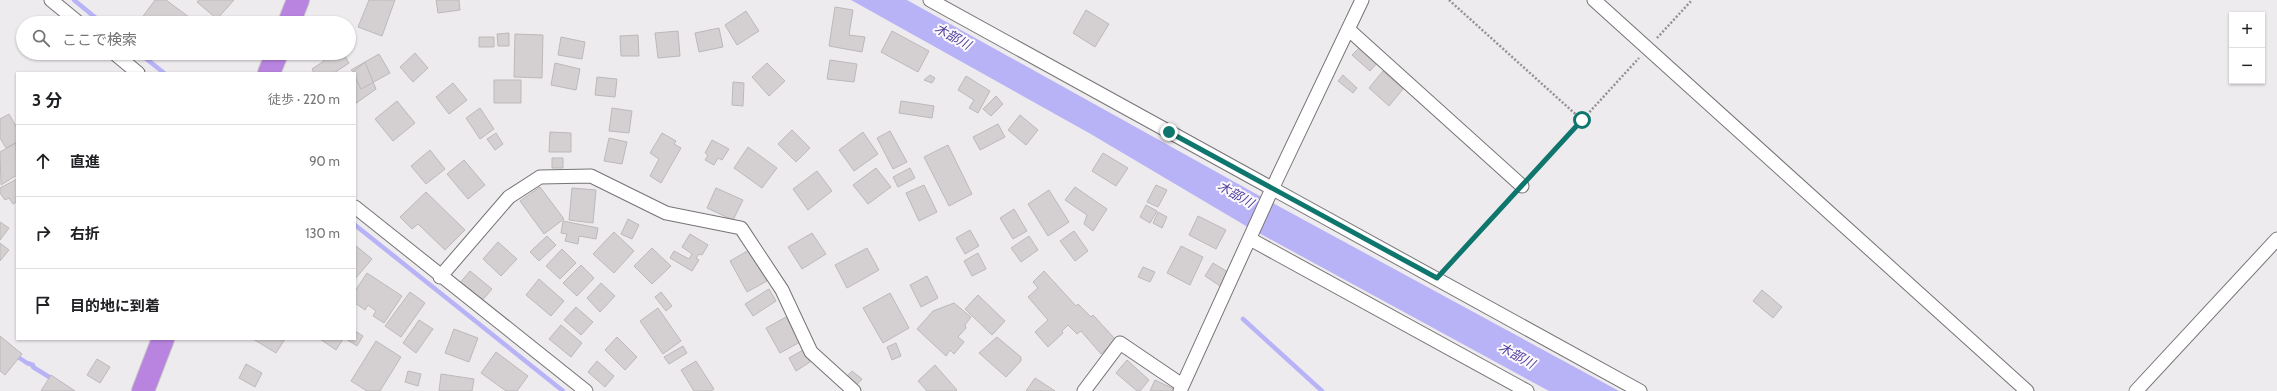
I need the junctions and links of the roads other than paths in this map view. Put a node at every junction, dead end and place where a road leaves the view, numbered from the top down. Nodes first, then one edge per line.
1 (51, 0) edge
2 (298, 0) edge
3 (930, 0) edge
4 (1362, 0) edge
5 (1594, 0) edge
6 (70, 16) edge
7 (292, 16) edge
8 (1348, 30) junction
9 (122, 60) edge
10 (274, 60) edge
11 (137, 72) edge
12 (269, 72) edge
13 (1522, 186) road end
14 (1272, 189) junction
15 (356, 208) edge
16 (1250, 239) junction
17 (2277, 239) edge
18 (440, 276) junction
19 (163, 340) edge
20 (1181, 388) edge
21 (143, 391) edge
22 (586, 391) edge
23 (854, 391) edge
24 (1084, 391) edge
25 (1527, 391) edge
26 (1640, 391) edge
27 (2027, 391) edge
28 (2136, 391) edge

1 - 6 street
2 - 7 highway
3 - 14 street
4 - 8 street
5 - 27 street
8 - 13 street
8 - 14 street
9 - 11 street
10 - 12 highway
14 - 16 street
14 - 26 street
15 - 18 street
16 - 20 street
16 - 25 street
17 - 28 street
18 - 22 street
18 - 23 street
19 - 21 highway
20 - 24 street

